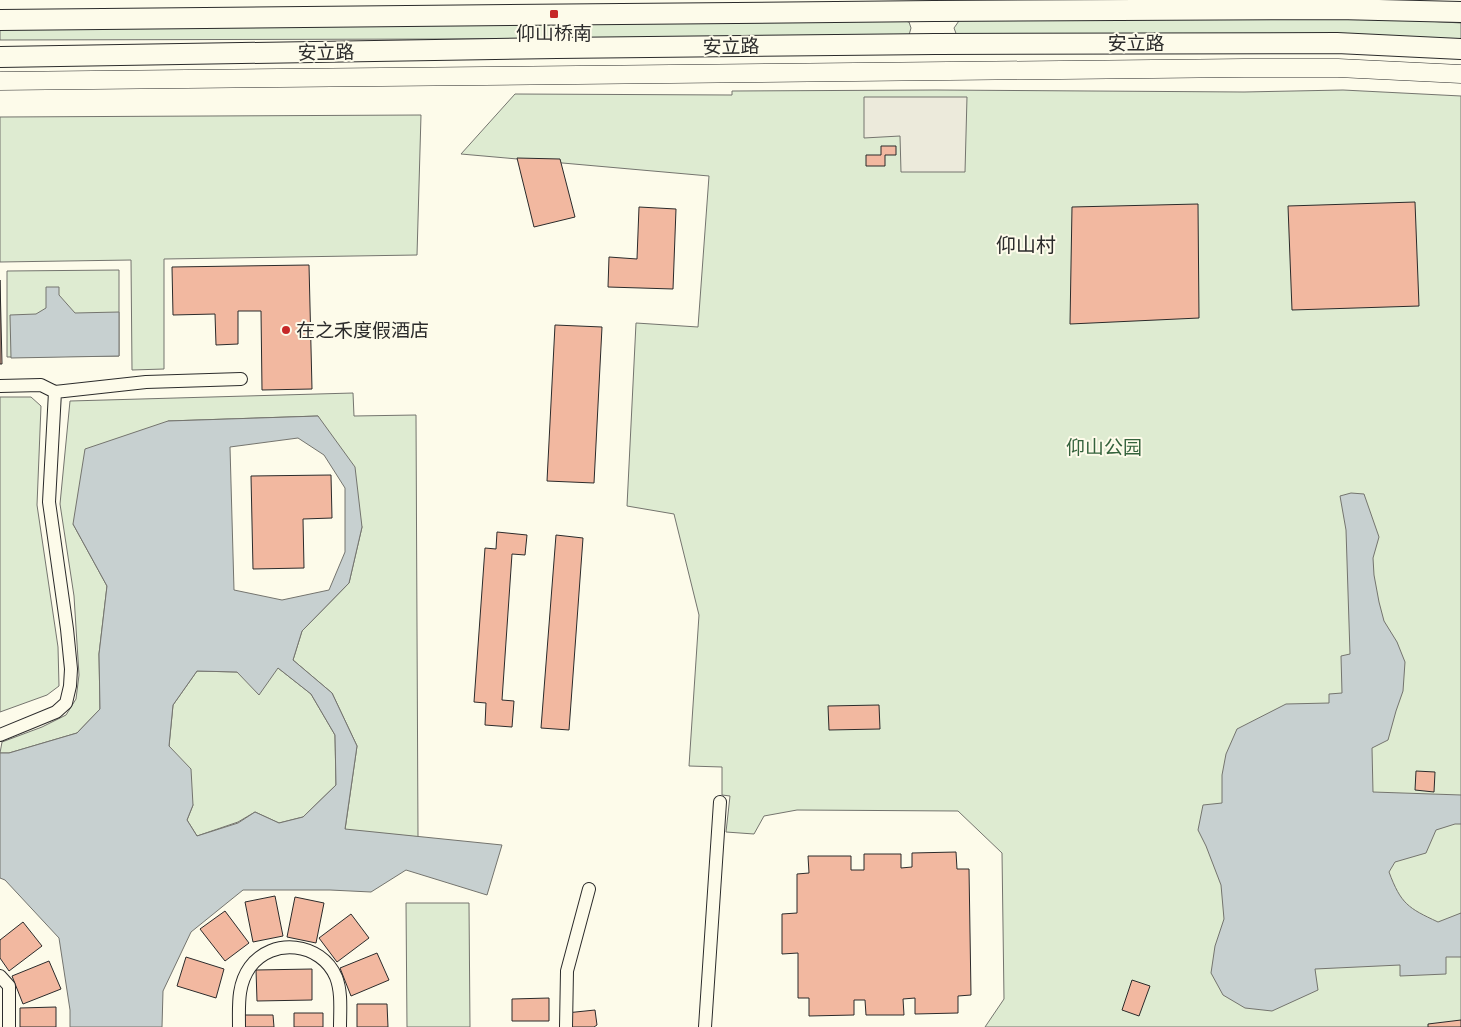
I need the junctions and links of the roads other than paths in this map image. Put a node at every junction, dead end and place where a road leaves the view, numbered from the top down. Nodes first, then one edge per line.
1 (1461, 12) edge
2 (0, 20) edge
3 (1461, 49) edge
4 (0, 57) edge
5 (1461, 74) edge
6 (0, 81) edge
7 (241, 379) dead end
8 (0, 386) edge
9 (55, 392) junction
10 (0, 735) edge
11 (720, 802) dead end
12 (589, 889) dead end
13 (0, 976) edge
14 (9, 1027) edge
15 (239, 1027) edge
16 (340, 1027) edge
17 (566, 1027) edge
18 (705, 1027) edge

1 - 2 main road, 安立路
3 - 4 main road, 安立路
5 - 6 street, 安立路
7 - 9 street
8 - 9 street
9 - 10 street
11 - 18 street
12 - 17 street
13 - 14 street
15 - 16 street

